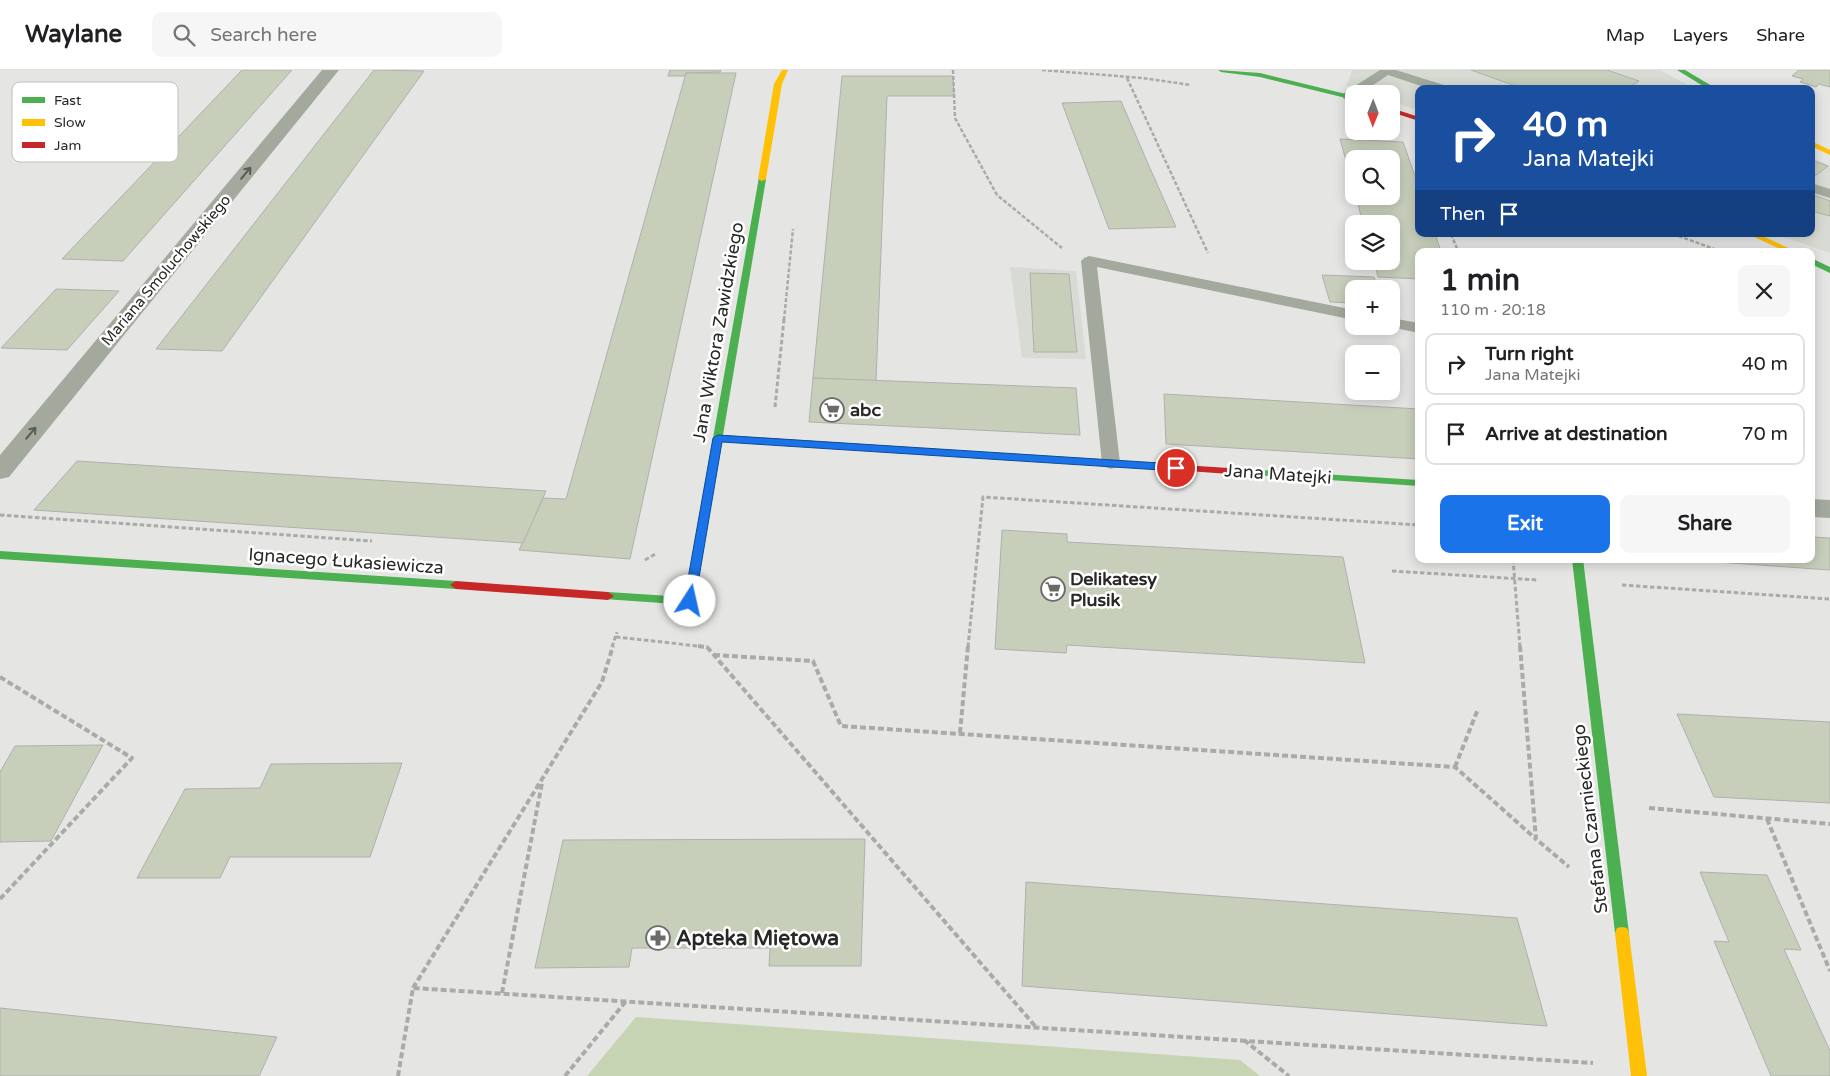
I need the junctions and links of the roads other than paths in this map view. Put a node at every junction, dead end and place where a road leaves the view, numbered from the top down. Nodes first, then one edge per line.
1 (331, 70) edge
2 (785, 70) edge
3 (1221, 70) edge
4 (1680, 70) edge
5 (1368, 85) edge
6 (1431, 85) edge
7 (1707, 85) edge
8 (1345, 95) edge
9 (1400, 113) edge
10 (1415, 117) edge
11 (1815, 145) edge
12 (1830, 153) edge
13 (1815, 188) edge
14 (1830, 194) edge
15 (1759, 237) edge
16 (1784, 248) edge
17 (1815, 263) edge
18 (1830, 270) edge
19 (1345, 313) edge
20 (1400, 325) edge
21 (1415, 327) edge
22 (718, 438) junction
23 (1111, 463) junction
24 (0, 471) edge
25 (1415, 483) edge
26 (1815, 508) edge
27 (1830, 509) edge
28 (0, 555) edge
29 (1577, 563) edge
30 (690, 601) joint
31 (1638, 1071) edge

24 -> 1 street, Mariana Smoluchowskiego
2 - 22 street, Jana Wiktora Zawidzkiego
3 - 8 street
4 - 7 street
5 - 6 lane
9 - 10 street
11 - 12 street
13 - 14 lane
15 - 16 street
17 - 18 street
19 - 23 lane
20 - 21 lane
22 - 23 street, Jana Matejki
22 - 30 street, Jana Wiktora Zawidzkiego
23 - 25 street, Jana Matejki
26 - 27 street
28 - 30 street, Ignacego Łukasiewicza
29 - 31 street, Stefana Czarnieckiego

